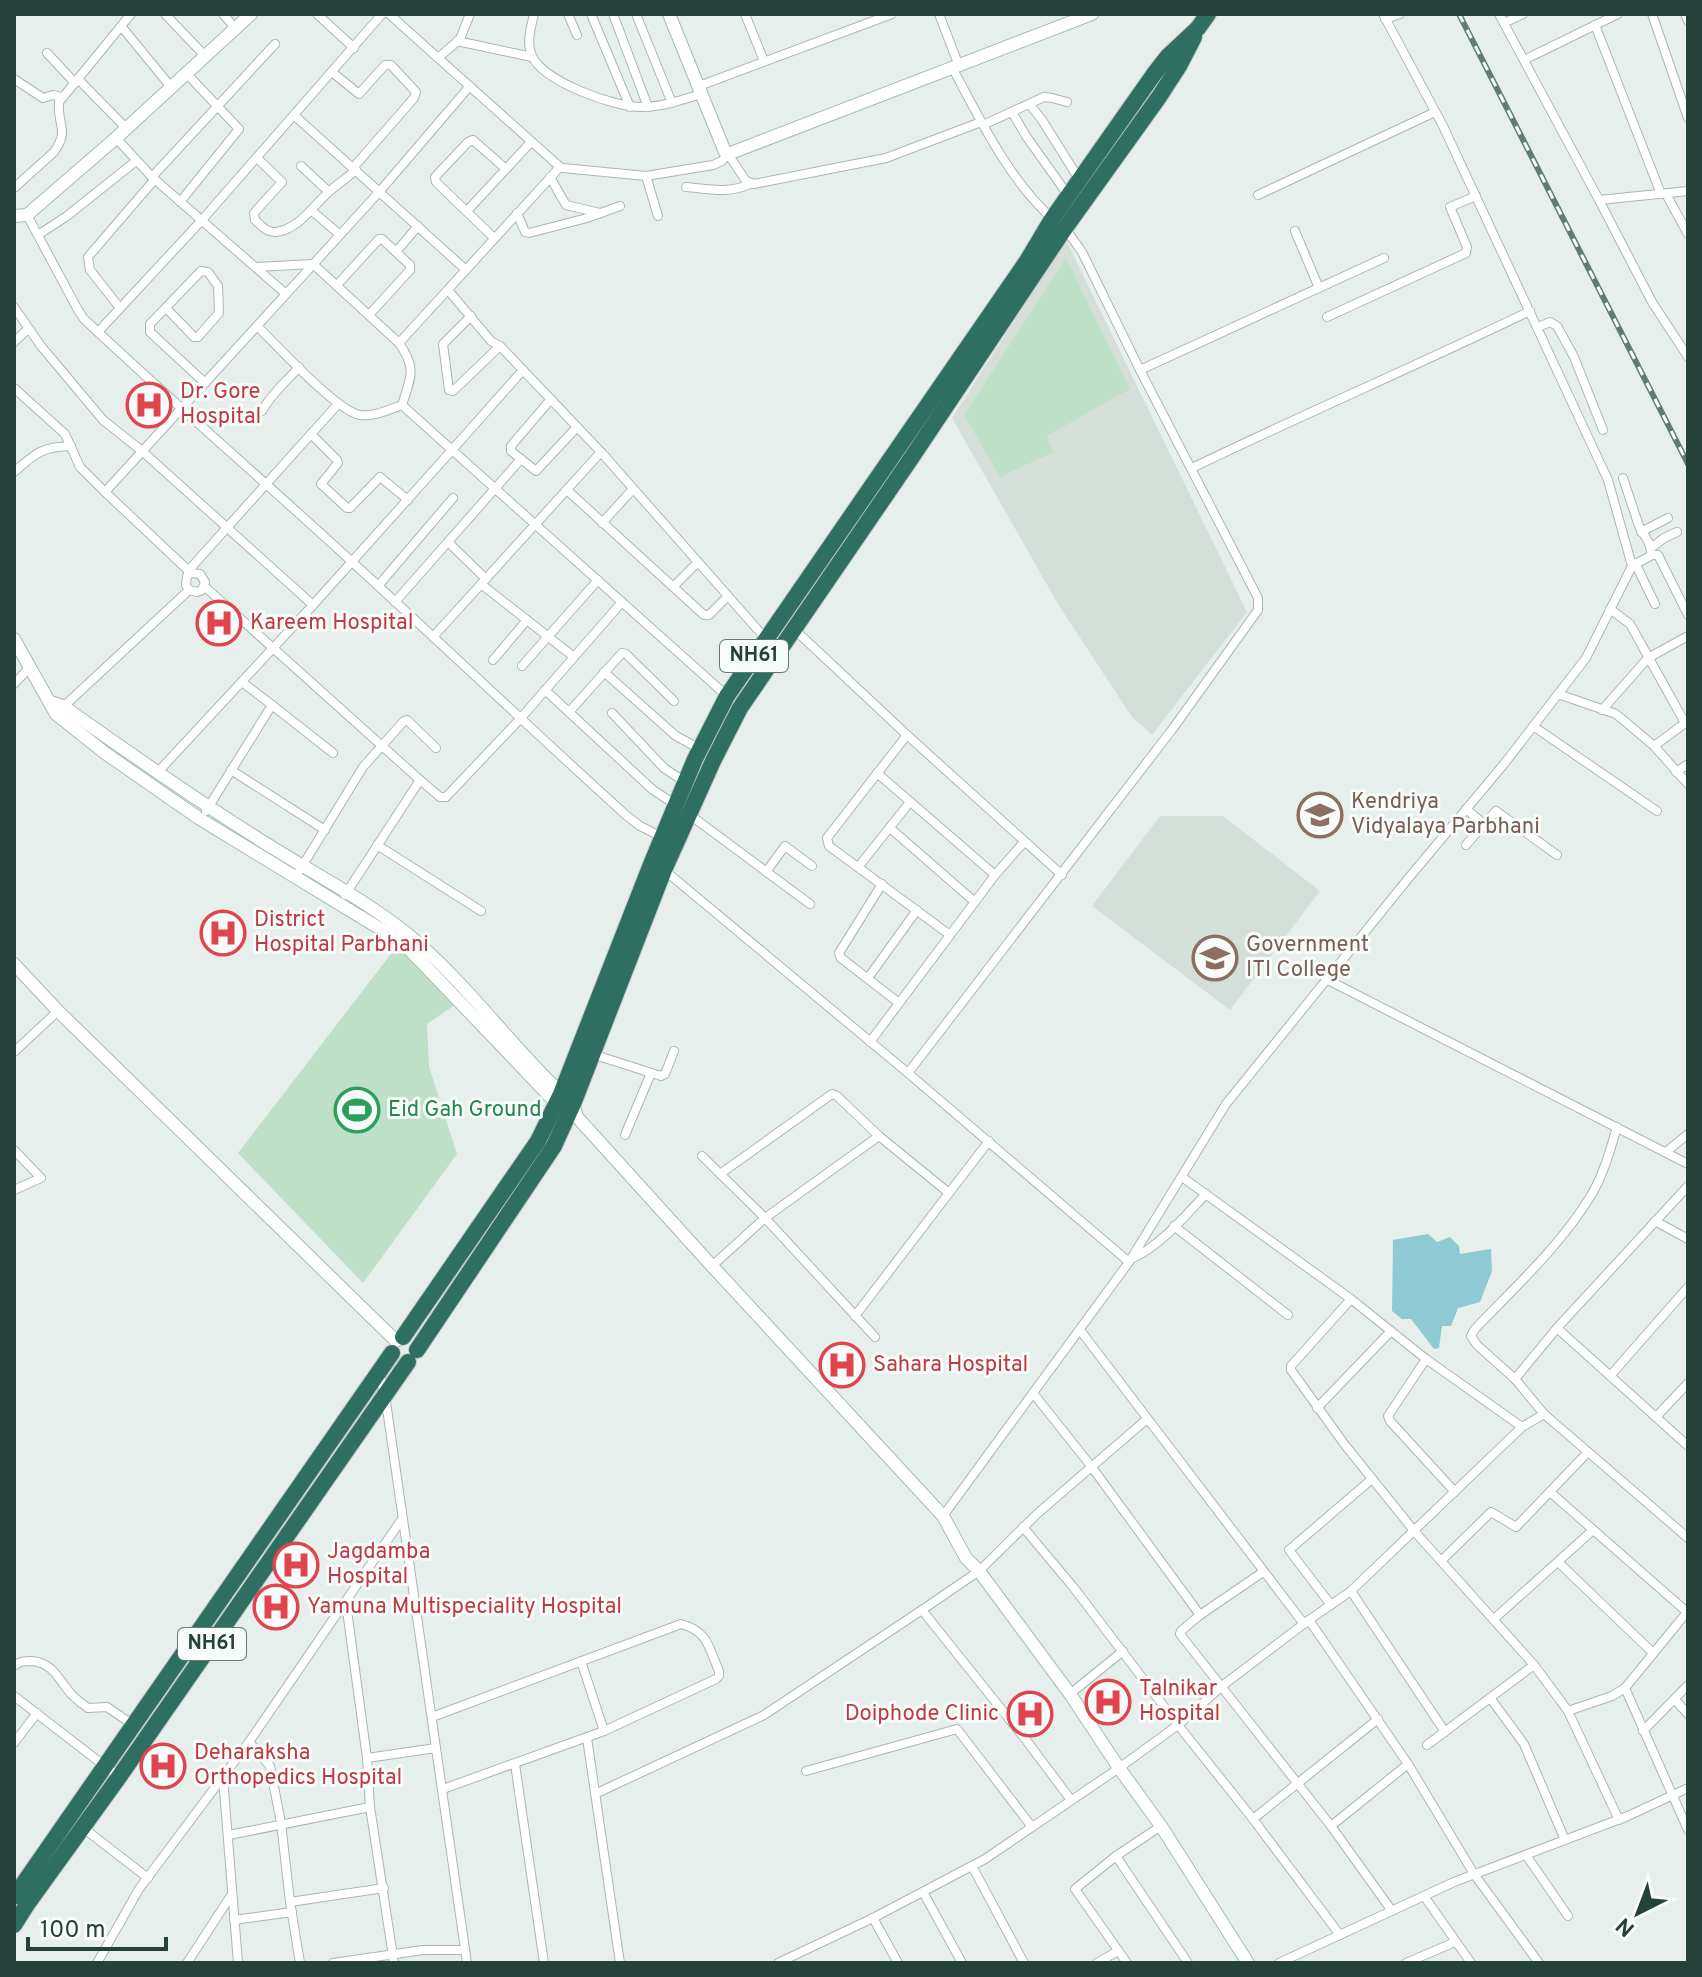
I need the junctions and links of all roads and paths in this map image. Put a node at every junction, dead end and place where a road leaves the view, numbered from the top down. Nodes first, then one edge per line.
1 (131, 14) edge
2 (165, 14) edge
3 (223, 14) edge
4 (251, 14) edge
5 (317, 14) edge
6 (382, 14) edge
7 (389, 14) edge
8 (470, 14) edge
9 (534, 14) edge
10 (568, 14) edge
11 (591, 14) edge
12 (613, 14) edge
13 (636, 14) edge
14 (669, 14) edge
15 (745, 14) edge
16 (892, 14) edge
17 (939, 14) edge
18 (1092, 14) edge
19 (1400, 14) edge
20 (1523, 14) edge
21 (1618, 14) edge
22 (1652, 14) edge
23 (1685, 14) edge
24 (1384, 17) edge
25 (1502, 18) edge
26 (1203, 19) edge
27 (1688, 21) edge
28 (1595, 25) junction
29 (121, 26) junction
30 (235, 28) junction
31 (577, 35) dead end
32 (457, 41) junction
33 (275, 44) dead end
34 (354, 48) junction
35 (47, 53) dead end
36 (205, 56) junction
37 (532, 57) junction
38 (438, 58) junction
39 (1524, 60) junction
40 (764, 61) junction
41 (955, 67) junction
42 (332, 72) junction
43 (186, 73) junction
44 (14, 79) edge
45 (77, 81) junction
46 (171, 87) junction
47 (469, 87) junction
48 (700, 90) junction
49 (61, 97) junction
50 (1067, 102) dead end
51 (672, 103) junction
52 (217, 105) junction
53 (1030, 105) junction
54 (630, 107) junction
55 (648, 107) junction
56 (1012, 112) junction
57 (1435, 112) junction
58 (295, 116) junction
59 (1688, 118) edge
60 (982, 124) junction
61 (126, 128) junction
62 (116, 138) junction
63 (531, 142) junction
64 (728, 154) junction
65 (257, 158) junction
66 (136, 161) junction
67 (301, 166) dead end
68 (560, 167) junction
69 (355, 169) junction
70 (506, 169) junction
71 (646, 176) junction
72 (550, 177) junction
73 (153, 178) junction
74 (1080, 180) junction
75 (750, 184) junction
76 (686, 187) dead end
77 (14, 188) edge
78 (328, 191) junction
79 (380, 191) junction
80 (1688, 191) edge
81 (1663, 194) junction
82 (1258, 195) dead end
83 (1068, 196) junction
84 (1476, 196) junction
85 (1599, 200) junction
86 (180, 202) junction
87 (620, 206) dead end
88 (311, 210) junction
89 (467, 211) junction
90 (517, 213) junction
91 (601, 213) junction
92 (21, 216) edge
93 (658, 216) dead end
94 (202, 220) junction
95 (1059, 224) junction
96 (418, 226) junction
97 (1295, 231) dead end
98 (339, 234) junction
99 (1688, 234) edge
100 (38, 235) junction
101 (494, 238) junction
102 (396, 252) junction
103 (1384, 258) dead end
104 (313, 264) junction
105 (256, 267) junction
106 (466, 270) junction
107 (337, 285) junction
108 (1319, 288) junction
109 (448, 290) junction
110 (286, 294) junction
111 (14, 307) edge
112 (120, 308) junction
113 (166, 308) junction
114 (1530, 311) junction
115 (369, 315) junction
116 (471, 316) junction
117 (1327, 317) dead end
118 (257, 326) junction
119 (1538, 327) junction
120 (28, 329) junction
121 (98, 332) junction
122 (14, 342) edge
123 (399, 343) junction
124 (500, 346) junction
125 (1688, 357) edge
126 (299, 367) junction
127 (523, 370) junction
128 (1140, 370) junction
129 (205, 383) junction
130 (14, 388) edge
131 (551, 399) junction
132 (338, 404) junction
133 (402, 405) junction
134 (181, 409) junction
135 (262, 411) dead end
136 (577, 427) junction
137 (1603, 430) dead end
138 (311, 434) junction
139 (71, 446) junction
140 (452, 450) junction
141 (142, 451) junction
142 (601, 452) junction
143 (521, 459) junction
144 (1192, 468) junction
145 (14, 472) edge
146 (1623, 478) dead end
147 (266, 484) junction
148 (496, 489) junction
149 (633, 489) junction
150 (567, 490) junction
151 (105, 492) junction
152 (453, 498) dead end
153 (408, 500) junction
154 (1668, 518) dead end
155 (602, 523) junction
156 (535, 524) junction
157 (227, 528) junction
158 (1641, 532) junction
159 (1677, 532) dead end
160 (448, 542) junction
161 (1651, 551) junction
162 (352, 562) junction
163 (698, 562) junction
164 (1634, 564) junction
165 (190, 572) junction
166 (598, 580) junction
167 (483, 582) junction
168 (204, 586) junction
169 (378, 586) junction
170 (673, 587) junction
171 (189, 590) junction
172 (728, 596) junction
173 (395, 602) junction
174 (622, 602) junction
175 (1655, 604) dead end
176 (313, 605) junction
177 (1610, 609) junction
178 (1688, 615) edge
179 (527, 620) junction
180 (770, 634) junction
181 (790, 634) junction
182 (548, 636) junction
183 (1688, 636) edge
184 (433, 637) junction
185 (14, 639) edge
186 (273, 648) junction
187 (574, 657) junction
188 (1648, 658) junction
189 (493, 660) dead end
190 (522, 666) dead end
191 (30, 667) junction
192 (604, 672) junction
193 (242, 682) junction
194 (14, 684) edge
195 (545, 690) junction
196 (1558, 694) junction
197 (727, 696) junction
198 (674, 701) dead end
199 (272, 705) junction
200 (60, 710) junction
201 (1602, 710) junction
202 (569, 712) junction
203 (612, 713) dead end
204 (520, 719) junction
205 (1686, 722) edge
206 (1533, 726) junction
207 (907, 735) junction
208 (114, 742) junction
209 (381, 745) junction
210 (1654, 746) junction
211 (436, 748) dead end
212 (700, 749) junction
213 (105, 753) junction
214 (333, 753) dead end
215 (1688, 764) edge
216 (231, 770) junction
217 (1676, 772) junction
218 (877, 773) junction
219 (153, 778) junction
220 (420, 780) junction
221 (685, 783) junction
222 (1688, 784) edge
223 (910, 802) junction
224 (209, 807) junction
225 (1466, 809) junction
226 (682, 810) junction
227 (1657, 811) dead end
228 (200, 819) junction
229 (1484, 824) junction
230 (890, 828) junction
231 (325, 830) junction
232 (670, 840) junction
233 (1024, 842) junction
234 (377, 845) junction
235 (1466, 845) dead end
236 (1557, 855) dead end
237 (303, 866) junction
238 (658, 866) junction
239 (812, 866) dead end
240 (859, 866) junction
241 (766, 872) junction
242 (995, 875) junction
243 (1062, 875) junction
244 (295, 878) junction
245 (882, 884) junction
246 (346, 892) junction
247 (975, 902) junction
248 (810, 904) dead end
249 (339, 905) junction
250 (917, 910) junction
251 (481, 911) dead end
252 (950, 935) junction
253 (14, 964) edge
254 (868, 978) junction
255 (1326, 979) junction
256 (899, 1003) junction
257 (58, 1011) junction
258 (870, 1042) junction
259 (674, 1051) dead end
260 (14, 1052) edge
261 (592, 1053) junction
262 (651, 1073) junction
263 (908, 1073) junction
264 (567, 1107) junction
265 (1617, 1127) junction
266 (1688, 1134) edge
267 (625, 1135) dead end
268 (879, 1136) junction
269 (989, 1141) junction
270 (14, 1150) edge
271 (1666, 1152) junction
272 (702, 1156) dead end
273 (1688, 1164) edge
274 (720, 1174) junction
275 (1182, 1177) junction
276 (1688, 1186) edge
277 (14, 1190) edge
278 (949, 1193) junction
279 (1206, 1194) junction
280 (765, 1218) junction
281 (1655, 1221) junction
282 (1174, 1226) junction
283 (1688, 1239) edge
284 (1130, 1260) junction
285 (712, 1266) junction
286 (1688, 1287) edge
287 (1351, 1299) junction
288 (1288, 1315) dead end
289 (855, 1316) junction
290 (1557, 1328) junction
291 (1080, 1330) junction
292 (1391, 1331) junction
293 (875, 1337) dead end
294 (397, 1344) junction
295 (413, 1356) junction
296 (1426, 1359) junction
297 (378, 1372) junction
298 (1610, 1376) junction
299 (1515, 1379) junction
300 (1688, 1383) edge
301 (1033, 1393) junction
302 (385, 1395) junction
303 (1317, 1408) junction
304 (1544, 1414) junction
305 (1656, 1417) junction
306 (1147, 1419) junction
307 (1522, 1427) junction
308 (1688, 1446) edge
309 (1588, 1452) junction
310 (1091, 1466) junction
311 (1372, 1479) junction
312 (1455, 1492) junction
313 (1550, 1492) junction
314 (943, 1516) junction
315 (402, 1519) junction
316 (1023, 1527) junction
317 (1593, 1530) junction
318 (1415, 1532) junction
319 (1688, 1538) edge
320 (1441, 1561) junction
321 (1558, 1562) junction
322 (979, 1571) junction
323 (1263, 1572) junction
324 (1351, 1591) junction
325 (346, 1602) junction
326 (1331, 1605) junction
327 (922, 1610) junction
328 (1688, 1611) edge
329 (1200, 1615) junction
330 (1494, 1619) junction
331 (1306, 1622) junction
332 (1123, 1651) junction
333 (1652, 1652) junction
334 (581, 1661) junction
335 (1534, 1665) junction
336 (14, 1666) edge
337 (1688, 1685) edge
338 (1222, 1686) junction
339 (1625, 1688) junction
340 (1070, 1694) junction
341 (14, 1696) edge
342 (1491, 1699) junction
343 (1675, 1700) junction
344 (1568, 1711) junction
345 (37, 1713) junction
346 (1688, 1714) edge
347 (432, 1717) junction
348 (1378, 1719) junction
349 (132, 1724) junction
350 (1178, 1725) junction
351 (604, 1731) junction
352 (1643, 1731) junction
353 (1445, 1732) junction
354 (587, 1738) junction
355 (249, 1742) junction
356 (14, 1743) edge
357 (1427, 1745) dead end
358 (436, 1748) junction
359 (367, 1758) junction
360 (515, 1764) junction
361 (1408, 1764) junction
362 (104, 1765) junction
363 (1119, 1768) junction
364 (806, 1771) dead end
365 (119, 1777) junction
366 (223, 1778) junction
367 (1298, 1784) junction
368 (1688, 1788) edge
369 (443, 1789) junction
370 (595, 1794) junction
371 (1672, 1795) junction
372 (1071, 1800) junction
373 (370, 1807) junction
374 (1253, 1819) junction
375 (1619, 1820) junction
376 (281, 1823) junction
377 (82, 1826) junction
378 (1161, 1826) junction
379 (1331, 1826) junction
380 (1032, 1827) junction
381 (1688, 1830) edge
382 (229, 1835) junction
383 (1565, 1840) junction
384 (1526, 1855) junction
385 (1116, 1856) junction
386 (972, 1866) junction
387 (1474, 1874) junction
388 (148, 1878) junction
389 (384, 1888) junction
390 (923, 1892) junction
391 (232, 1893) junction
392 (1424, 1896) junction
393 (14, 1897) edge
394 (290, 1902) junction
395 (1392, 1911) junction
396 (292, 1912) junction
397 (1568, 1916) dead end
398 (873, 1918) junction
399 (234, 1920) junction
400 (14, 1925) edge
401 (1340, 1935) junction
402 (1455, 1942) junction
403 (465, 1950) junction
404 (1118, 1951) junction
405 (393, 1959) edge
406 (97, 1963) edge
407 (187, 1963) edge
408 (238, 1963) edge
409 (300, 1963) edge
410 (333, 1963) edge
411 (467, 1963) edge
412 (544, 1963) edge
413 (620, 1963) edge
414 (778, 1963) edge
415 (898, 1963) edge
416 (962, 1963) edge
417 (1024, 1963) edge
418 (1097, 1963) edge
419 (1127, 1963) edge
420 (1188, 1963) edge
421 (1248, 1963) edge
422 (1279, 1963) edge
423 (1406, 1963) edge
424 (1471, 1963) edge
425 (1539, 1963) edge

1 - 29 street
2 - 36 street
3 - 30 street
4 - 30 street
5 - 34 street
6 - 34 street
7 - 38 street
8 - 32 street
9 - 37 street
10 - 31 street
11 - 54 street
12 - 55 street
13 - 51 street
14 - 48 street
15 - 40 street
16 - 40 street
17 - 41 street
18 - 41 street
19 - 24 street
20 - 25 street
21 - 28 street
22 - 59 street
23 - 27 street
24 - 57 street
25 - 39 street
26 - 74 highway, NH61
26 - 95 highway, NH61
28 - 39 street
28 - 81 street
29 - 45 street
29 - 46 street
30 - 36 street
32 - 37 street
32 - 38 street
33 - 52 street
34 - 42 street
35 - 45 street
36 - 43 street
37 - 54 street
38 - 47 street
39 - 85 street
40 - 48 street
41 - 60 street
41 - 64 street
42 - 58 street
42 - 69 street
43 - 46 street
43 - 52 street
44 - 49 street
45 - 49 street
45 - 61 street
46 - 61 street
47 - 63 street
47 - 79 street
48 - 51 street
48 - 64 street
49 - 77 street
50 - 53 street
51 - 55 street
52 - 73 street
52 - 86 street
53 - 56 street
53 - 74 street
54 - 55 street
56 - 60 street
56 - 83 street
57 - 82 street
57 - 84 street
58 - 65 street
58 - 69 street
60 - 75 street
60 - 95 street
61 - 62 street
62 - 66 street
62 - 92 street
63 - 68 street
63 - 70 street
64 - 71 street
64 - 75 street
65 - 88 street
65 - 94 street
66 - 73 street
66 - 100 street
67 - 78 street
68 - 71 street
68 - 72 street
69 - 78 street
69 - 79 street
70 - 89 street
70 - 89 street
71 - 93 street
72 - 90 street
72 - 91 street
73 - 86 street
73 - 112 street
74 - 83 highway, NH61
75 - 76 street
78 - 88 street
79 - 96 street
79 - 98 street
80 - 81 street
81 - 85 street
81 - 99 street
83 - 95 highway, NH61
84 - 114 street
84 - 117 street
85 - 125 street
86 - 94 street
87 - 91 street
88 - 98 street
89 - 101 street
90 - 91 street
90 - 101 street
92 - 100 street
94 - 105 street
94 - 112 street
95 - 128 street
95 - 180 highway, NH61
95 - 181 highway, NH61
96 - 102 street
96 - 106 street
97 - 108 street
98 - 104 street
100 - 121 street
101 - 106 street
102 - 107 street
102 - 115 street
103 - 108 street
104 - 105 street
104 - 107 street
104 - 110 street
105 - 110 street
106 - 109 street
107 - 115 street
108 - 128 street
109 - 116 street
109 - 123 street
110 - 118 street
111 - 120 street
112 - 121 street
113 - 113 street
113 - 129 street
114 - 119 street
114 - 144 street
115 - 123 street
116 - 124 street
116 - 124 street
118 - 126 street
118 - 129 street
119 - 137 street
119 - 164 street
120 - 122 street
120 - 141 street
121 - 134 street
123 - 133 street
124 - 127 street
126 - 132 street
126 - 135 street
127 - 131 street
127 - 140 street
128 - 144 street
129 - 134 street
130 - 139 street
131 - 136 street
131 - 143 street
132 - 133 street
132 - 138 street
133 - 140 street
134 - 141 street
134 - 147 street
136 - 142 street
136 - 143 street
138 - 147 street
138 - 153 street
139 - 145 street
139 - 151 street
140 - 148 street
140 - 153 street
141 - 151 street
141 - 157 street
142 - 149 street
142 - 150 street
143 - 148 street
144 - 243 street
146 - 158 street
147 - 157 street
147 - 162 street
148 - 156 street
148 - 160 street
149 - 155 street
149 - 163 street
150 - 155 street
150 - 156 street
151 - 165 street
152 - 169 street
153 - 162 street
154 - 158 street
155 - 170 street
156 - 166 street
156 - 167 street
157 - 165 street
157 - 176 street
158 - 161 street
159 - 161 street
160 - 167 street
160 - 173 street
161 - 164 street
161 - 178 street
162 - 169 street
162 - 176 street
163 - 170 street
163 - 172 street
164 - 175 street
164 - 177 street
165 - 168 street
165 - 171 street
166 - 174 street
166 - 182 street
167 - 179 street
167 - 184 street
168 - 171 street
168 - 186 street
169 - 173 street
170 - 172 street
171 - 200 street
172 - 180 street
173 - 184 street
174 - 187 street
174 - 197 street
176 - 186 street
177 - 188 street
177 - 196 street
179 - 182 street
179 - 189 street
180 - 181 highway
180 - 197 highway, NH61
181 - 207 street
181 - 226 highway, NH61
182 - 187 street
182 - 190 street
183 - 188 street
184 - 204 street
185 - 191 street
186 - 193 street
186 - 209 street
187 - 195 street
188 - 201 street
188 - 205 street
191 - 194 street
191 - 200 street
192 - 198 street
192 - 202 street
192 - 212 street
193 - 199 street
193 - 219 street
195 - 202 street
195 - 204 street
196 - 201 street
196 - 206 street
197 - 212 highway, NH61
199 - 214 street
199 - 216 street
200 - 208 street
200 - 213 street
201 - 210 street
202 - 226 street
203 - 221 street
204 - 220 street
204 - 232 street
205 - 210 street
206 - 225 street
206 - 227 street
207 - 218 street
207 - 233 street
208 - 213 street
208 - 219 street
209 - 211 street
209 - 220 street
209 - 231 street
210 - 217 street
212 - 221 highway, NH61
213 - 219 street
215 - 217 street
216 - 224 street
216 - 231 street
217 - 222 street
218 - 223 street
218 - 240 street
219 - 224 street
219 - 228 street
220 - 234 street
221 - 226 highway, NH61
223 - 230 street
223 - 242 street
224 - 228 street
224 - 237 street
225 - 229 street
225 - 255 street
226 - 232 highway, NH61
226 - 241 street
228 - 244 street
229 - 235 street
229 - 236 street
230 - 240 street
230 - 247 street
231 - 237 street
232 - 238 highway, NH61
233 - 242 street
233 - 243 street
234 - 246 street
234 - 251 street
237 - 244 street
237 - 246 street
238 - 258 street
238 - 261 highway, NH61
238 - 264 highway, NH61
239 - 241 street
240 - 245 street
241 - 248 street
242 - 247 street
243 - 263 street
244 - 249 street
245 - 250 street
245 - 254 street
246 - 249 street
246 - 264 street
247 - 252 street
249 - 264 street
250 - 252 street
250 - 254 street
252 - 256 street
253 - 257 street
254 - 256 street
255 - 265 street
255 - 275 street
256 - 258 street
257 - 260 street
257 - 294 street
258 - 263 street
259 - 262 street
261 - 262 street
261 - 264 highway, NH61
262 - 267 street
263 - 269 street
264 - 285 street
264 - 294 highway, NH61
264 - 295 highway, NH61
265 - 271 street
265 - 299 street
266 - 271 street
268 - 274 street
268 - 278 street
268 - 280 street
269 - 278 street
269 - 284 street
270 - 277 street
271 - 273 street
272 - 274 street
274 - 280 street
275 - 279 street
275 - 284 street
276 - 281 street
278 - 289 street
279 - 282 street
279 - 287 street
280 - 285 street
280 - 289 street
281 - 283 street
281 - 290 street
282 - 284 street
282 - 288 street
284 - 291 street
285 - 314 street
286 - 298 street
287 - 292 street
287 - 303 street
289 - 293 street
290 - 298 street
290 - 299 street
291 - 301 street
291 - 306 street
292 - 296 street
292 - 303 street
294 - 295 highway
294 - 295 highway
294 - 297 highway, NH61
295 - 302 highway, NH61
296 - 307 street
296 - 312 street
297 - 302 street
297 - 349 highway, NH61
298 - 305 street
299 - 304 street
300 - 305 street
301 - 310 street
301 - 314 street
302 - 315 street
302 - 365 highway, NH61
303 - 311 street
304 - 307 street
304 - 309 street
305 - 308 street
306 - 310 street
306 - 323 street
307 - 312 street
309 - 313 street
309 - 319 street
310 - 316 street
310 - 329 street
311 - 318 street
311 - 326 street
312 - 318 street
313 - 317 street
313 - 320 street
314 - 322 street
315 - 325 street
315 - 347 street
316 - 322 street
316 - 332 street
317 - 321 street
317 - 328 street
318 - 320 street
318 - 324 street
320 - 330 street
321 - 330 street
321 - 333 street
322 - 327 street
322 - 340 street
323 - 329 street
323 - 331 street
324 - 326 street
324 - 353 street
325 - 355 street
325 - 359 street
326 - 331 street
327 - 370 street
327 - 372 street
328 - 333 street
329 - 338 street
330 - 335 street
331 - 338 street
331 - 348 street
332 - 340 street
332 - 350 street
333 - 339 street
334 - 347 street
334 - 351 street
334 - 351 street
335 - 342 street
335 - 344 street
336 - 349 street
337 - 343 street
338 - 350 street
338 - 367 street
339 - 344 street
339 - 352 street
340 - 363 street
341 - 345 street
342 - 353 street
342 - 383 street
343 - 346 street
343 - 352 street
344 - 375 street
345 - 356 street
345 - 362 street
347 - 358 street
348 - 361 street
348 - 367 street
349 - 362 highway, NH61
350 - 363 street
350 - 374 street
351 - 354 street
352 - 371 street
353 - 357 street
354 - 360 street
354 - 370 street
355 - 366 street
355 - 376 street
358 - 359 street
358 - 369 street
359 - 373 street
360 - 369 street
360 - 412 street
361 - 379 street
361 - 387 street
362 - 365 street
362 - 393 highway, NH61
363 - 372 street
363 - 378 street
364 - 380 street
365 - 377 highway, NH61
366 - 382 street
366 - 388 street
367 - 374 street
367 - 379 street
368 - 371 street
369 - 403 street
370 - 413 street
371 - 375 street
371 - 381 street
372 - 380 street
373 - 376 street
373 - 389 street
374 - 401 street
375 - 383 street
376 - 382 street
376 - 394 street
377 - 388 street
377 - 400 highway, NH61
378 - 385 street
378 - 421 street
379 - 395 street
380 - 386 street
382 - 391 street
383 - 384 street
384 - 387 street
384 - 397 street
385 - 404 street
385 - 420 street
386 - 390 street
386 - 417 street
387 - 392 street
387 - 425 street
388 - 406 street
389 - 394 street
389 - 405 street
390 - 398 street
390 - 416 street
391 - 399 street
391 - 407 street
392 - 395 street
392 - 402 street
394 - 396 street
395 - 401 street
396 - 399 street
396 - 409 street
398 - 414 street
398 - 415 street
399 - 408 street
401 - 422 street
402 - 423 street
402 - 424 street
403 - 405 street
403 - 411 street
404 - 418 street
404 - 419 street
405 - 410 street

